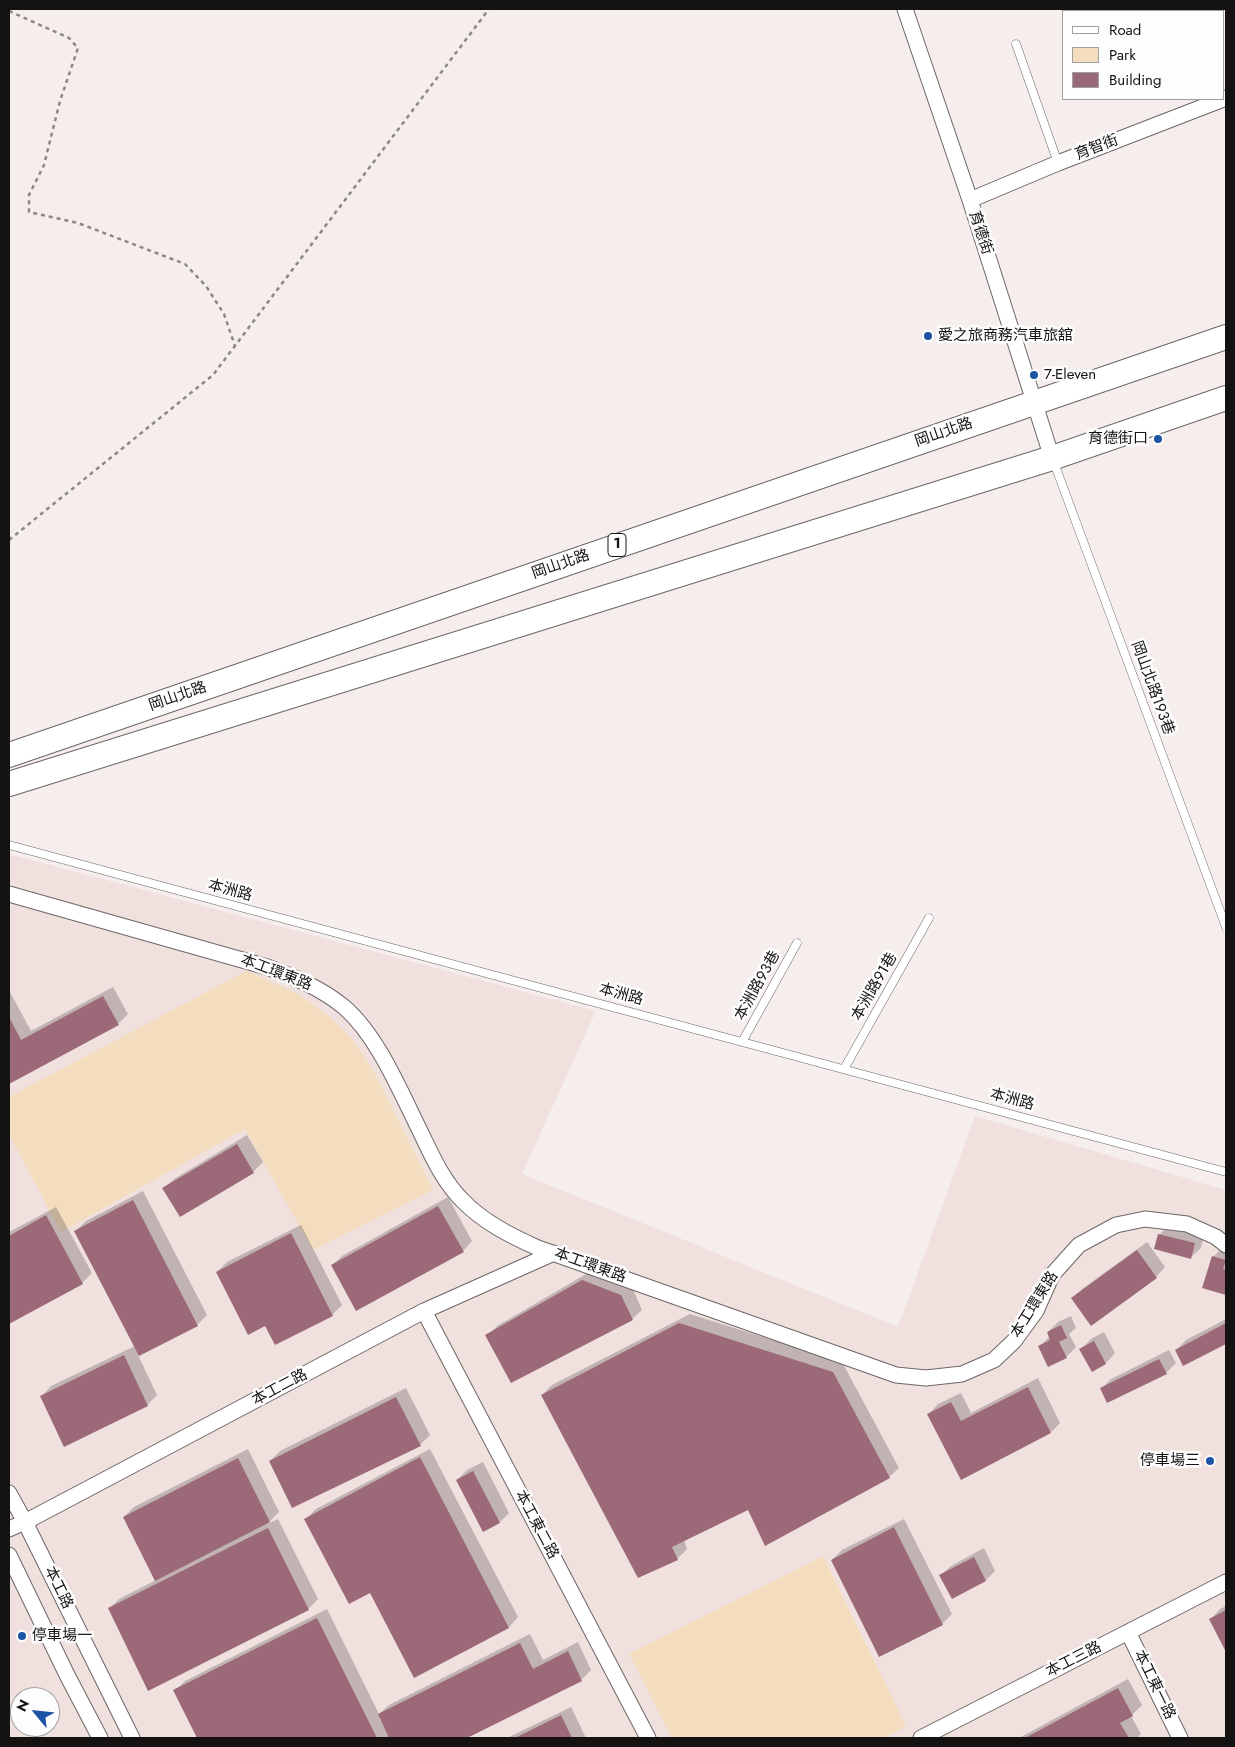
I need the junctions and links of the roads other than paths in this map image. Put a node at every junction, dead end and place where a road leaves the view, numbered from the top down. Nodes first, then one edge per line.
1 (905, 9) edge
2 (1016, 44) dead end
3 (1221, 100) edge
4 (1058, 163) junction
5 (970, 200) junction
6 (1226, 337) edge
7 (1226, 398) edge
8 (1034, 402) junction
9 (1052, 458) junction
10 (9, 755) edge
11 (9, 784) edge
12 (9, 846) edge
13 (9, 894) edge
14 (930, 918) dead end
15 (1226, 927) edge
16 (798, 943) dead end
17 (742, 1042) junction
18 (844, 1069) junction
19 (1226, 1172) edge
20 (1226, 1245) edge
21 (554, 1253) junction
22 (424, 1311) junction
23 (9, 1493) edge
24 (25, 1522) junction
25 (9, 1529) edge
26 (9, 1555) edge
27 (1226, 1582) edge
28 (1128, 1632) junction
29 (100, 1738) edge
30 (132, 1738) edge
31 (648, 1738) edge
32 (921, 1738) edge
33 (1180, 1738) edge

1 - 5 street, 育德街
2 - 4 lane
3 - 4 street, 育智街
4 - 5 street, 育智街
5 - 8 street, 育德街
6 - 8 main road, 岡山北路 / 1
7 - 9 main road
8 - 9 street, 育德街
8 - 10 main road, 岡山北路 / 1
9 - 11 main road
9 - 15 lane, 岡山北路193巷
12 - 17 lane, 本洲路
13 - 21 street, 本工環東路
14 - 18 lane, 本洲路91巷
16 - 17 lane, 本洲路93巷
17 - 18 lane, 本洲路
18 - 19 lane, 本洲路
20 - 21 street, 本工環東路
21 - 22 street, 本工二路
22 - 24 street, 本工二路
22 - 31 street, 本工東二路
23 - 24 street, 本工路
24 - 25 street, 本工二路
24 - 30 street, 本工路
26 - 29 street, 本工路
27 - 28 street, 本工三路
28 - 32 street, 本工三路
28 - 33 street, 本工東一路

